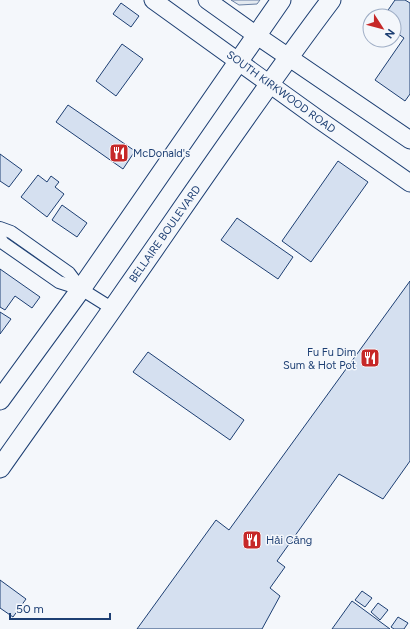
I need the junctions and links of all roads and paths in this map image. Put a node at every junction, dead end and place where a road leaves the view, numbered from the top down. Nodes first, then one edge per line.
1 (153, 0) edge
2 (207, 0) edge
3 (281, 0) edge
4 (331, 0) edge
5 (256, 35) junction
6 (288, 57) junction
7 (238, 61) junction
8 (270, 84) junction
9 (410, 140) edge
10 (410, 183) edge
11 (0, 228) edge
12 (0, 238) edge
13 (81, 289) junction
14 (113, 309) junction
15 (0, 400) edge
16 (0, 468) edge

1 - 7 main road, SOUTH KIRKWOOD ROAD
2 - 5 main road
3 - 5 main road
4 - 6 main road, BELLAIRE BOULEVARD
5 - 6 main road
5 - 7 main road
6 - 8 main road, BELLAIRE BOULEVARD
6 - 9 main road
7 - 8 main road, SOUTH KIRKWOOD ROAD
7 - 13 main road
8 - 10 main road, SOUTH KIRKWOOD ROAD
8 - 14 main road, BELLAIRE BOULEVARD
11 - 13 street
12 - 13 street
13 - 14 street
13 - 15 main road
14 - 16 main road, BELLAIRE BOULEVARD

